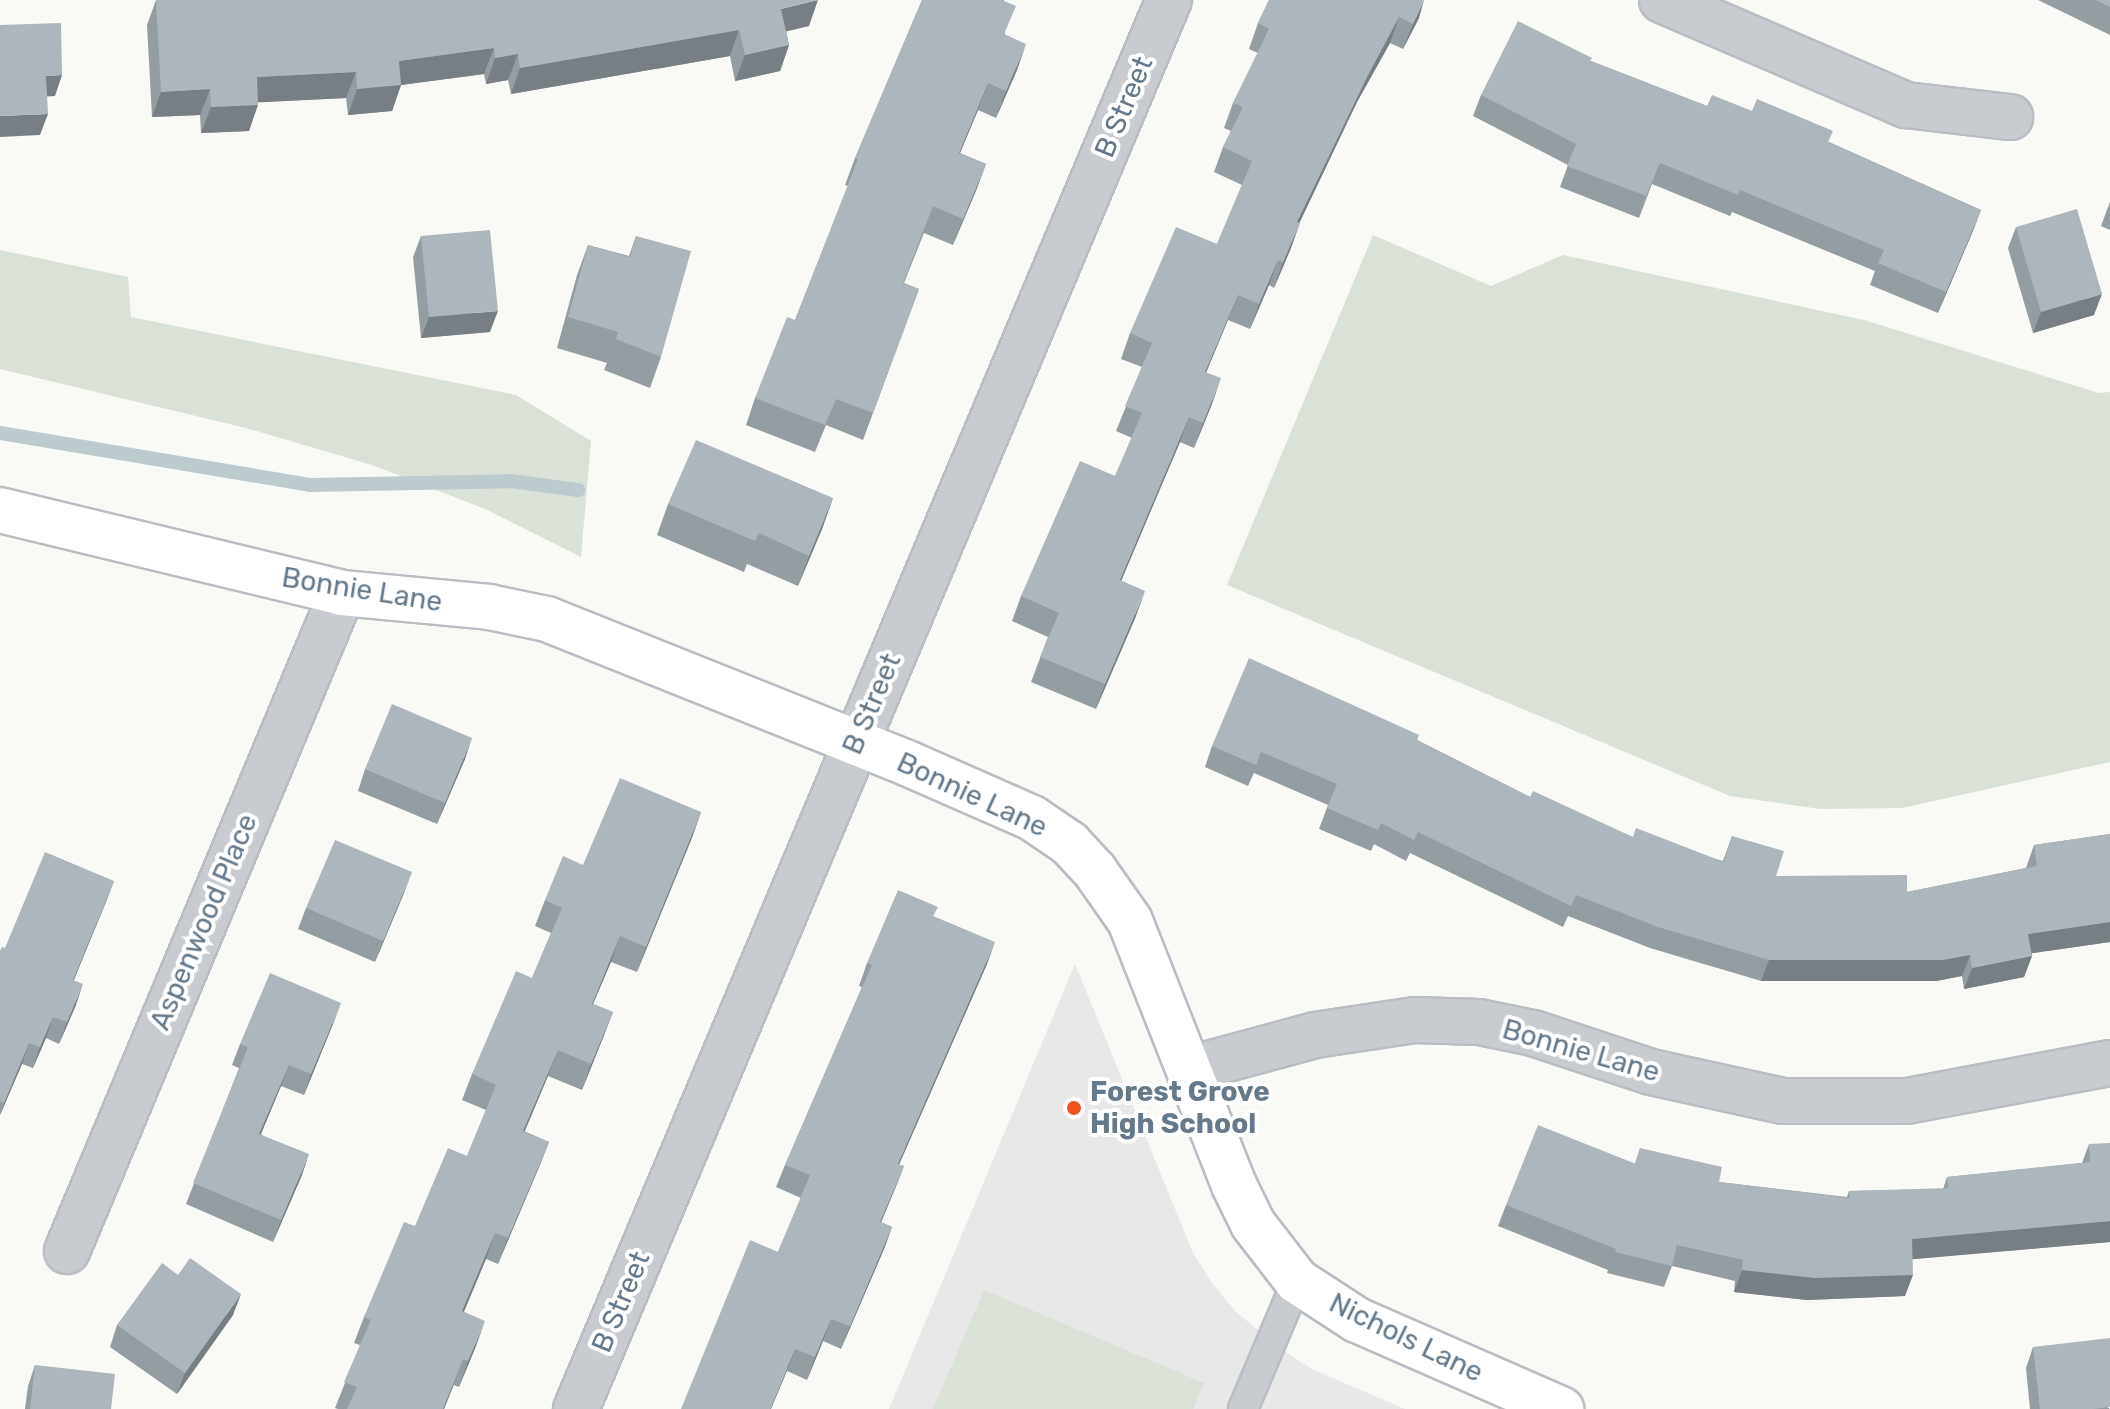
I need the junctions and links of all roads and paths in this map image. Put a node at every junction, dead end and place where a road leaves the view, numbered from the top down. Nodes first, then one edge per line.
1 (1169, 0) edge
2 (1662, 0) edge
3 (2010, 117) dead end
4 (0, 510) edge
5 (342, 593) junction
6 (855, 743) junction
7 (2110, 1063) edge
8 (1190, 1069) junction
9 (67, 1251) dead end
10 (1297, 1281) junction
11 (576, 1409) edge
12 (1243, 1409) edge
13 (1561, 1409) edge

1 - 6 street, B Street
2 - 3 street
4 - 5 street, Bonnie Lane
5 - 6 street, Bonnie Lane
5 - 9 street, Aspenwood Place
6 - 8 street, Bonnie Lane
6 - 11 street, B Street
7 - 8 street, Bonnie Lane
8 - 10 street, Nichols Lane
10 - 12 lane
10 - 13 street, Nichols Lane

